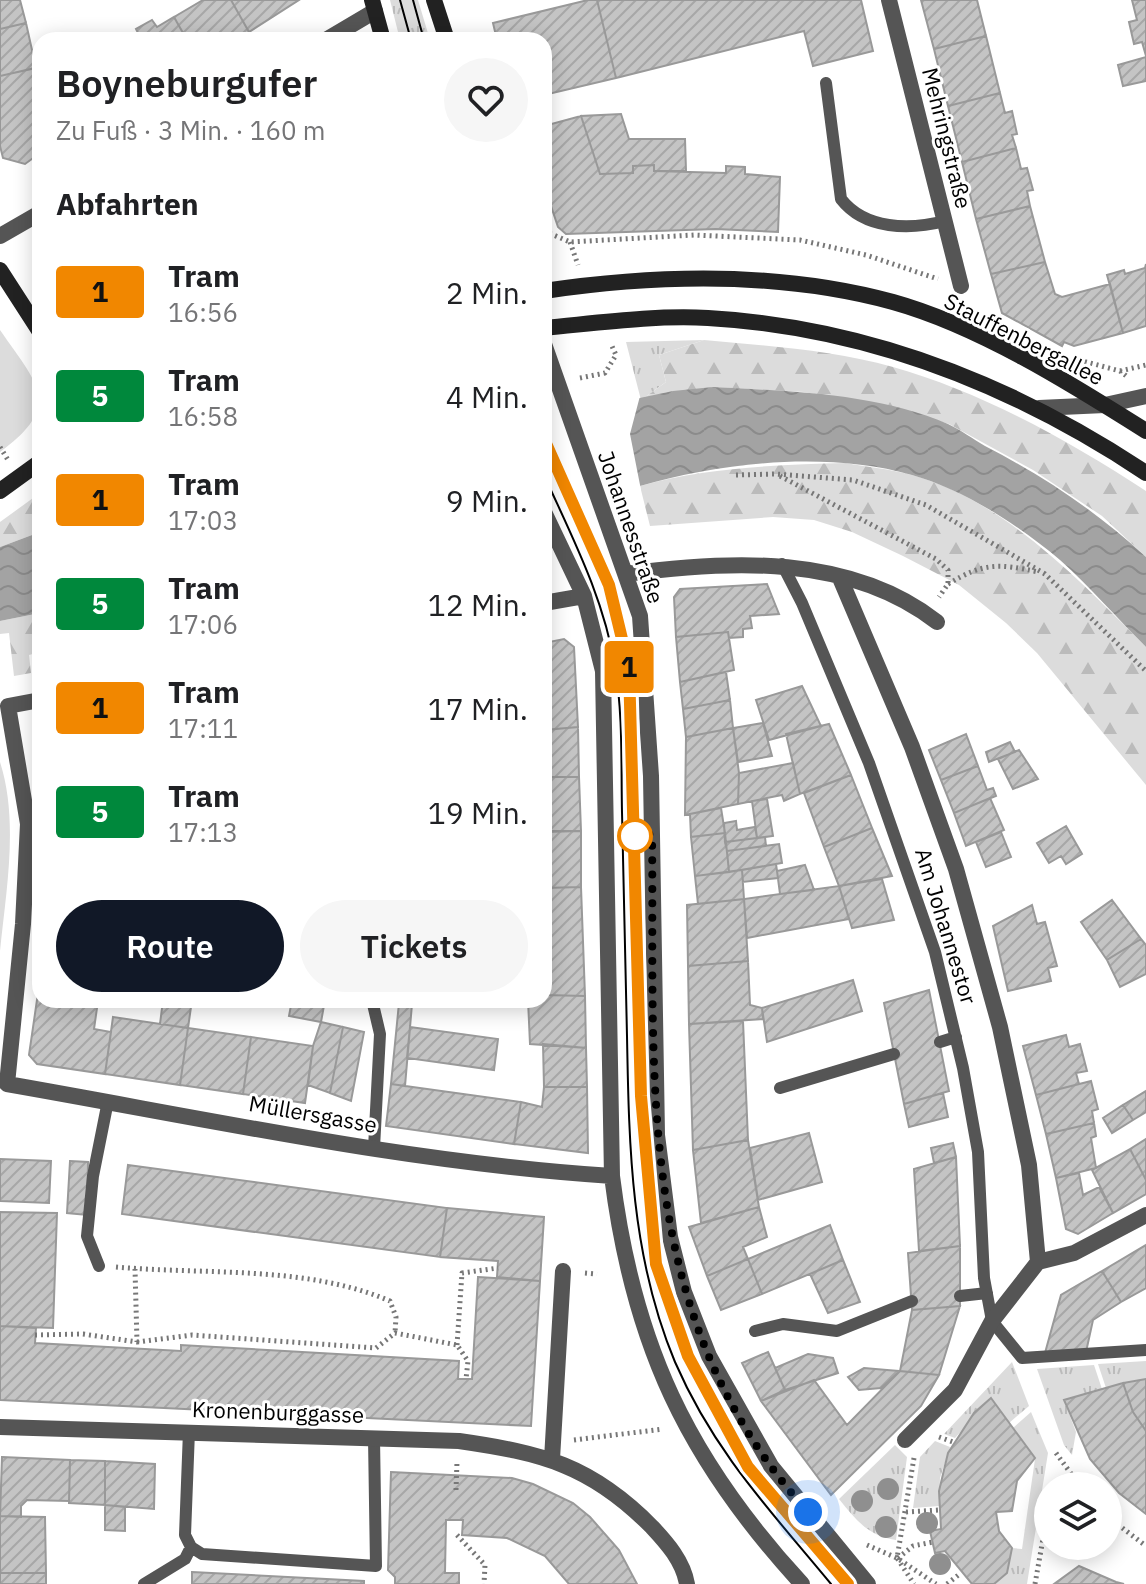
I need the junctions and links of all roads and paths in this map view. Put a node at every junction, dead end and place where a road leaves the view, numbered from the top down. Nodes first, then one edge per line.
1 (434, 0) edge
2 (889, 0) edge
3 (373, 6) edge
4 (337, 32) edge
5 (381, 32) edge
6 (444, 32) edge
7 (826, 83) dead end
8 (32, 218) edge
9 (945, 221) junction
10 (552, 234) edge
11 (0, 236) edge
12 (0, 270) edge
13 (961, 286) joint
14 (552, 290) edge
15 (32, 320) edge
16 (552, 327) edge
17 (1146, 365) edge
18 (552, 366) edge
19 (1120, 371) dead end
20 (1146, 396) edge
21 (1105, 405) junction
22 (1039, 408) junction
23 (1146, 431) edge
24 (32, 468) edge
25 (1146, 473) edge
26 (776, 474) junction
27 (736, 475) dead end
28 (0, 491) edge
29 (552, 528) edge
30 (782, 564) junction
31 (626, 574) junction
32 (1045, 574) junction
33 (840, 578) junction
34 (948, 584) junction
35 (584, 596) junction
36 (552, 602) edge
37 (932, 618) joint
38 (1146, 671) edge
39 (32, 702) edge
40 (374, 1008) edge
41 (956, 1037) junction
42 (940, 1042) dead end
43 (894, 1054) dead end
44 (4, 1086) edge
45 (780, 1088) dead end
46 (108, 1101) junction
47 (374, 1148) junction
48 (612, 1176) junction
49 (1146, 1215) edge
50 (1038, 1262) junction
51 (99, 1266) joint
52 (498, 1268) dead end
53 (135, 1269) junction
54 (563, 1271) dead end
55 (987, 1293) junction
56 (960, 1296) dead end
57 (912, 1301) dead end
58 (992, 1321) junction
59 (755, 1331) dead end
60 (395, 1333) junction
61 (35, 1335) dead end
62 (137, 1342) junction
63 (457, 1345) junction
64 (1146, 1350) edge
65 (466, 1379) dead end
66 (945, 1425) dead end
67 (0, 1427) edge
68 (685, 1427) junction
69 (189, 1431) junction
70 (374, 1438) junction
71 (905, 1440) dead end
72 (553, 1441) junction
73 (953, 1442) dead end
74 (1056, 1453) dead end
75 (914, 1455) dead end
76 (552, 1459) junction
77 (1070, 1472) edge
78 (939, 1510) dead end
79 (906, 1512) junction
80 (1122, 1528) edge
81 (457, 1535) dead end
82 (933, 1542) dead end
83 (1146, 1546) edge
84 (191, 1547) junction
85 (897, 1558) junction
86 (1039, 1560) edge
87 (961, 1573) dead end
88 (144, 1584) edge
89 (484, 1584) edge
90 (687, 1584) edge
91 (802, 1584) edge
92 (868, 1584) edge
93 (914, 1584) edge
94 (936, 1584) edge
95 (947, 1584) edge
96 (1035, 1584) edge

1 - 6 main road
2 - 9 street, Mehringstraße
3 - 4 street
3 - 5 main road
7 - 9 lane
8 - 11 street
9 - 13 street, Mehringstraße
10 - 13 path
12 - 15 main road
14 - 21 main road, Stauffenbergallee
16 - 22 main road
17 - 19 path
18 - 31 street, Johannesstraße
20 - 21 street
21 - 22 street
21 - 23 main road, Stauffenbergallee
22 - 25 main road
24 - 28 main road
26 - 27 path
26 - 32 path
26 - 34 path
29 - 35 street
30 - 31 street
30 - 33 street
30 - 41 lane, Am Johannestor
31 - 92 street, Johannesstraße
32 - 34 path
32 - 38 path
33 - 37 street
33 - 50 street, Am Johannestor
34 - 37 path
35 - 36 street
35 - 48 street
39 - 44 street
40 - 47 lane
41 - 42 lane
41 - 55 lane, Am Johannestor
43 - 45 lane
44 - 46 street, Müllersgasse
46 - 47 street, Müllersgasse
46 - 51 lane
47 - 48 street, Müllersgasse
48 - 68 street
49 - 50 street
50 - 58 street
51 - 53 path
52 - 63 path
53 - 60 path
53 - 62 path
54 - 72 street
55 - 56 lane
55 - 58 lane, Am Johannestor
57 - 59 lane
58 - 64 lane, Am Johannestor
58 - 71 street
60 - 62 path
60 - 63 path
61 - 62 path
63 - 65 path
66 - 73 path
67 - 69 street, Kronenburggasse
68 - 72 path
68 - 91 street
69 - 70 street, Kronenburggasse
69 - 84 lane
70 - 76 street, Kronenburggasse
70 - 84 lane
72 - 76 street
74 - 77 path
75 - 79 path
76 - 90 street, Kronenburggasse
78 - 79 path
79 - 85 path
80 - 83 path
81 - 89 path
82 - 85 path
84 - 88 lane
85 - 93 path
85 - 94 path
86 - 96 path
87 - 95 path

